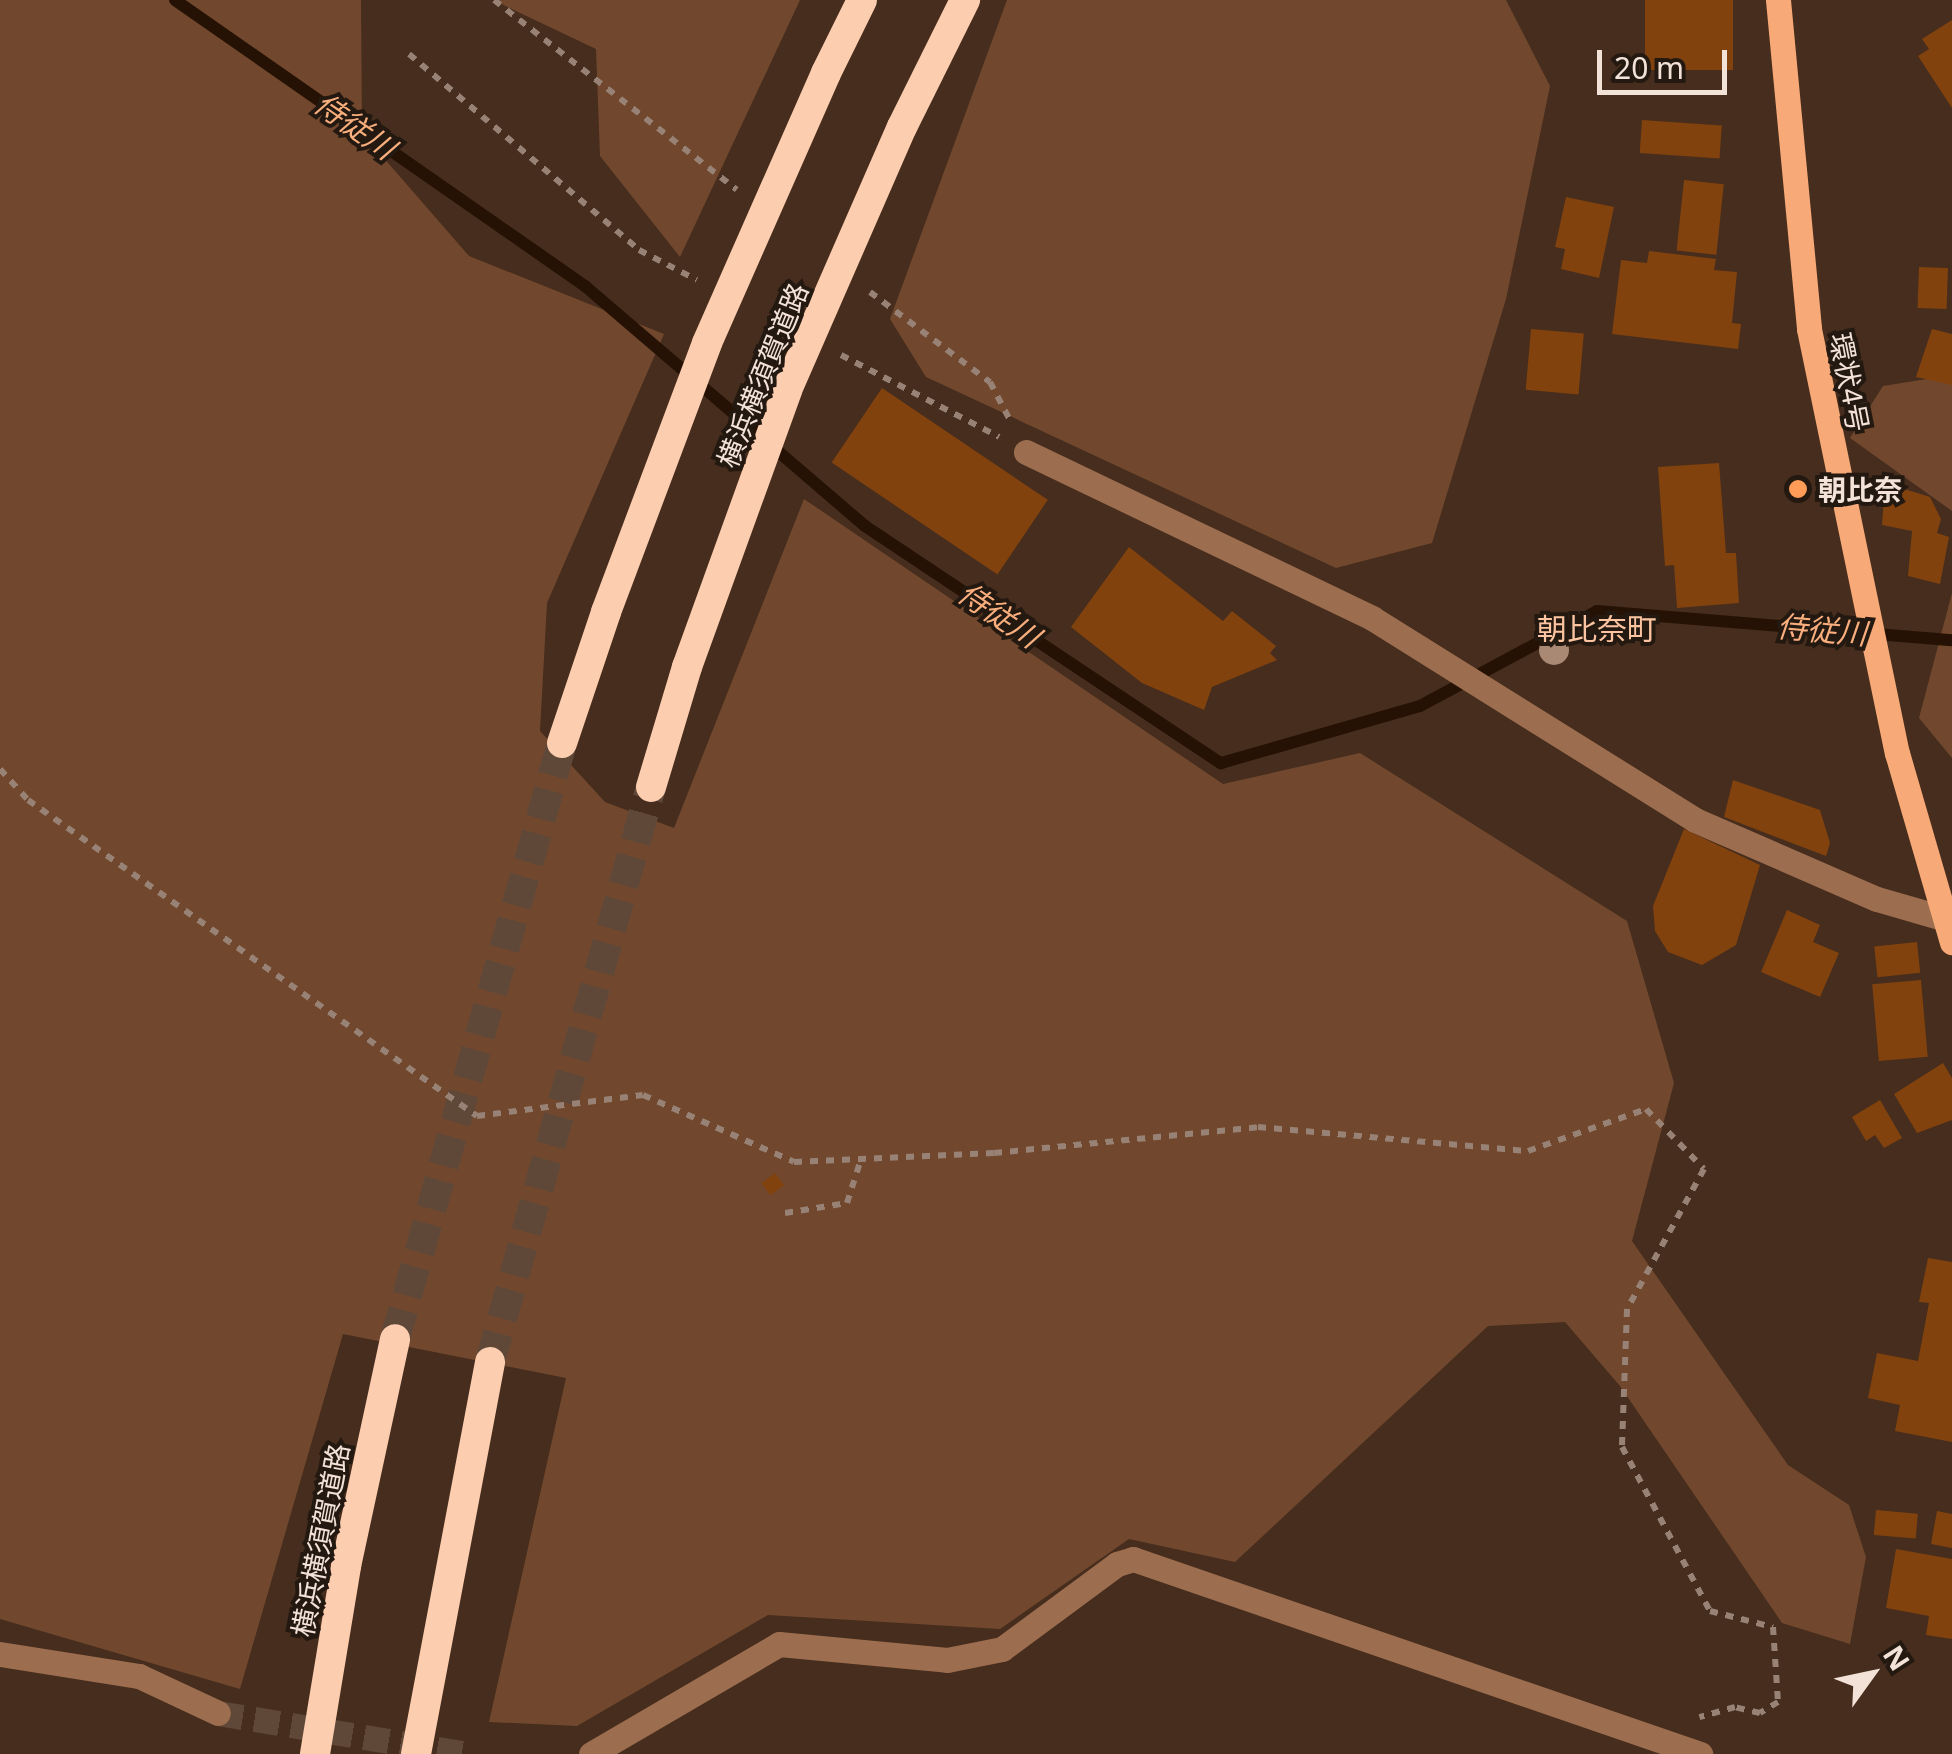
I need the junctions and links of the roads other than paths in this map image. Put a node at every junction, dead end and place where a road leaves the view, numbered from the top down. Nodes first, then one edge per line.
1 (862, 0) edge
2 (965, 0) edge
3 (1778, 0) edge
4 (1026, 452) dead end
5 (562, 743) tunnel mouth
6 (651, 787) tunnel mouth
7 (1947, 930) edge
8 (394, 1340) tunnel mouth
9 (490, 1362) tunnel mouth
10 (0, 1654) edge
11 (218, 1713) tunnel mouth
12 (1699, 1753) edge
13 (315, 1754) edge
14 (416, 1754) edge
15 (591, 1754) edge

1 - 5 highway, bridge
2 - 6 highway, 横浜横須賀道路, bridge
3 - 7 main road, 環状4号
4 - 7 street
8 - 13 highway, 横浜横須賀道路
9 - 14 highway
10 - 11 street
12 - 15 street

